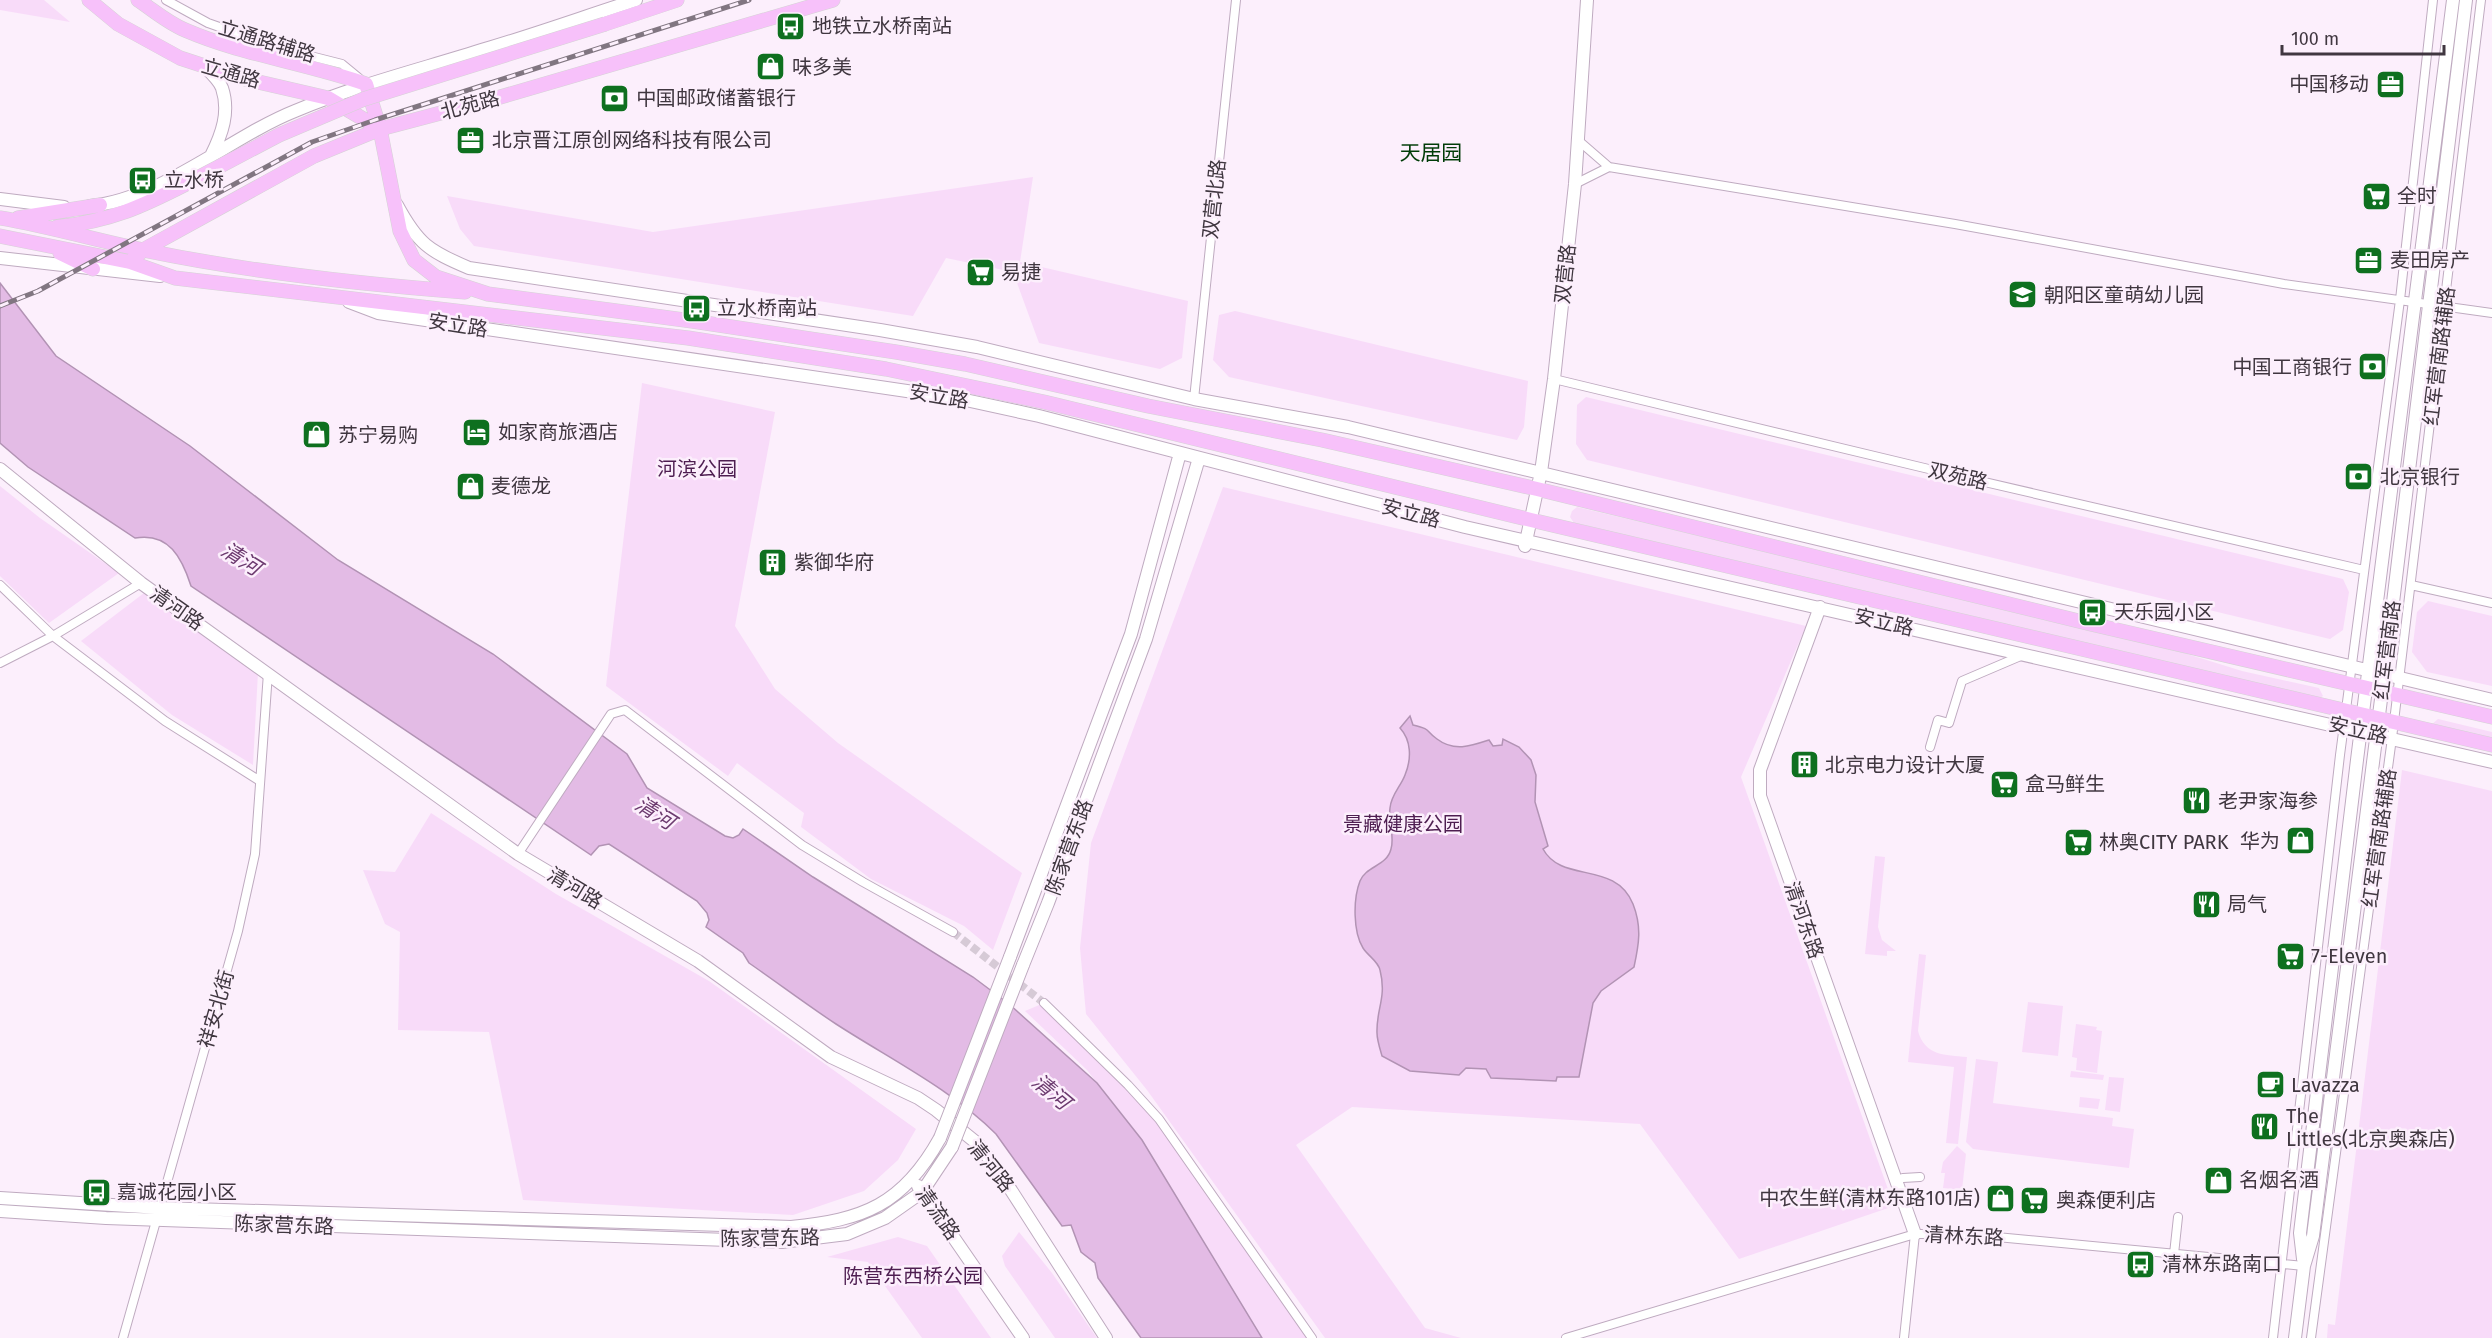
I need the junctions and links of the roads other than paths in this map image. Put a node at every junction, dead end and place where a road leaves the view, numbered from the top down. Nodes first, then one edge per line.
1 (89, 0) edge
2 (138, 0) edge
3 (166, 0) edge
4 (636, 0) edge
5 (677, 0) edge
6 (833, 0) edge
7 (1236, 0) edge
8 (1587, 0) edge
9 (2433, 0) edge
10 (2453, 0) edge
11 (2466, 0) edge
12 (2481, 0) edge
13 (204, 66) junction
14 (366, 84) junction
15 (328, 98) junction
16 (380, 129) junction
17 (1579, 141) junction
18 (210, 157) junction
19 (1608, 167) junction
20 (1575, 184) junction
21 (2, 199) edge
22 (395, 202) junction
23 (100, 205) junction
24 (2, 218) edge
25 (45, 228) junction
26 (0, 236) edge
27 (45, 245) junction
28 (143, 250) junction
29 (0, 258) edge
30 (130, 262) junction
31 (93, 269) junction
32 (175, 278) junction
33 (488, 294) junction
34 (325, 295) junction
35 (2400, 300) junction
36 (2422, 303) junction
37 (2445, 306) junction
38 (2492, 313) edge
39 (1554, 379) junction
40 (1194, 399) junction
41 (1180, 453) junction
42 (1199, 458) junction
43 (0, 469) edge
44 (1541, 472) junction
45 (1537, 489) junction
46 (1531, 520) junction
47 (1526, 543) junction
48 (2364, 570) junction
49 (141, 583) junction
50 (0, 585) edge
51 (2412, 585) junction
52 (2492, 603) edge
53 (1820, 607) junction
54 (53, 636) junction
55 (2025, 654) junction
56 (0, 663) edge
57 (2352, 667) junction
58 (2369, 671) junction
59 (268, 673) junction
60 (2384, 675) junction
61 (2400, 678) junction
62 (2349, 684) junction
63 (2367, 688) junction
64 (2382, 692) junction
65 (2398, 695) junction
66 (2492, 700) edge
67 (2346, 710) junction
68 (2363, 714) junction
69 (2492, 717) edge
70 (2379, 718) junction
71 (2394, 721) junction
72 (2344, 727) junction
73 (2361, 731) junction
74 (2377, 735) junction
75 (2392, 738) junction
76 (2492, 745) edge
77 (1930, 747) dead end
78 (2492, 762) edge
79 (260, 781) junction
80 (518, 854) junction
81 (2341, 890) dead end
82 (2337, 926) junction
83 (953, 932) tunnel mouth
84 (1044, 1003) tunnel mouth
85 (1920, 1177) dead end
86 (913, 1178) junction
87 (1902, 1178) dead end
88 (922, 1191) junction
89 (0, 1198) edge
90 (0, 1211) edge
91 (159, 1214) junction
92 (2178, 1217) dead end
93 (1915, 1234) junction
94 (2174, 1254) junction
95 (2282, 1264) junction
96 (2304, 1266) junction
97 (123, 1338) edge
98 (1023, 1338) edge
99 (1107, 1338) edge
100 (1312, 1338) edge
101 (1566, 1338) edge
102 (1904, 1338) edge
103 (2273, 1338) edge
104 (2295, 1338) edge
105 (2312, 1338) edge

1 - 13 main road, 立通路
2 - 14 main road, 立通路
3 - 14 street, 立通路辅路
4 - 14 street
5 - 25 main road, 北苑路, bridge
6 - 16 main road, 北苑路
7 - 40 street, 双营北路
8 - 17 street, 双营路
9 - 35 street
10 - 36 street, 红军营南路
11 - 36 street, 红军营南路
12 - 37 street, 红军营南路辅路
13 - 15 main road, 立通路
13 - 18 street
14 - 15 street
14 - 16 main road, 安立路
15 - 16 main road, 立通路
15 - 18 street
16 - 22 main road, 安立路
16 - 28 main road, 北苑路
17 - 19 street
17 - 20 street, 双营路
18 - 23 street
19 - 20 street
19 - 35 street
20 - 39 street, 双营路
21 - 23 street
22 - 33 main road, 安立路
22 - 40 street, 安立路
23 - 24 main road
24 - 25 main road, 安立路
25 - 28 main road, 安立路
26 - 27 main road, 安立路
27 - 30 main road, 安立路
27 - 31 main road
28 - 30 main road, 北苑路
28 - 33 main road, 安立路
29 - 31 street, 安立路
30 - 32 main road, 安立路
31 - 32 street, 安立路
32 - 34 main road, 安立路
33 - 45 main road, 安立路
34 - 41 street, 安立路
34 - 46 main road, 安立路
35 - 36 street
35 - 48 street
36 - 37 street
36 - 58 street, 红军营南路
36 - 60 street, 红军营南路
37 - 38 street
37 - 51 street, 红军营南路辅路
39 - 44 street, 双营路
39 - 48 street, 双苑路
40 - 44 street, 安立路
41 - 42 street, 安立路
41 - 86 street, 陈家营东路, bridge
42 - 47 street, 安立路
42 - 88 street, 陈家营东路, bridge
43 - 49 street, 清河路
44 - 45 street, 双营路
44 - 57 street, 安立路
45 - 46 street, 双营路
45 - 62 main road, 安立路
46 - 47 street, 双营路
46 - 67 main road, 安立路
47 - 53 street, 安立路
48 - 57 street
49 - 54 street
49 - 59 street, 清河路
50 - 54 street
51 - 52 street
51 - 61 street, 红军营南路辅路
53 - 55 street, 安立路
53 - 93 street, 清河东路
54 - 56 street
54 - 79 street
55 - 72 street, 安立路
55 - 77 street
57 - 58 street, 安立路
57 - 62 street
58 - 60 street, 安立路
58 - 63 street, 红军营南路
59 - 79 street, 祥安北街
59 - 80 street, 清河路
60 - 61 street, 安立路
60 - 64 street, 红军营南路
61 - 65 street, 红军营南路辅路
61 - 66 street, 安立路
62 - 63 main road, 安立路
62 - 67 street
63 - 64 main road, 安立路
63 - 68 street, 红军营南路
64 - 65 main road, 安立路
64 - 70 street, 红军营南路
65 - 69 main road, 安立路
65 - 71 street, 红军营南路辅路
67 - 68 main road, 安立路
67 - 72 street
68 - 70 main road, 安立路
68 - 73 street, 红军营南路
70 - 71 main road, 安立路
70 - 74 street, 红军营南路
71 - 75 street, 红军营南路辅路
71 - 76 main road, 安立路
72 - 73 street, 安立路
72 - 95 street
73 - 74 street, 安立路
73 - 82 street, 红军营南路
74 - 75 street, 安立路
74 - 96 street, 红军营南路
75 - 78 street, 安立路
75 - 105 street, 红军营南路辅路
79 - 91 street, 祥安北街
80 - 83 street
80 - 99 street, 清河路
81 - 82 street, 红军营南路
82 - 96 street, 红军营南路
84 - 100 street
85 - 87 street
86 - 88 street, 清流路
86 - 91 street, 陈家营东路
88 - 91 street, 陈家营东路
88 - 98 street, 清流路
89 - 91 street, 陈家营东路
90 - 91 street, 陈家营东路
91 - 97 street, 祥安北街
92 - 94 street
93 - 94 street, 清林东路
93 - 101 street, 清林东路
93 - 102 street
94 - 95 street, 清林东路
95 - 96 street, 清林东路
95 - 103 street
96 - 104 street

